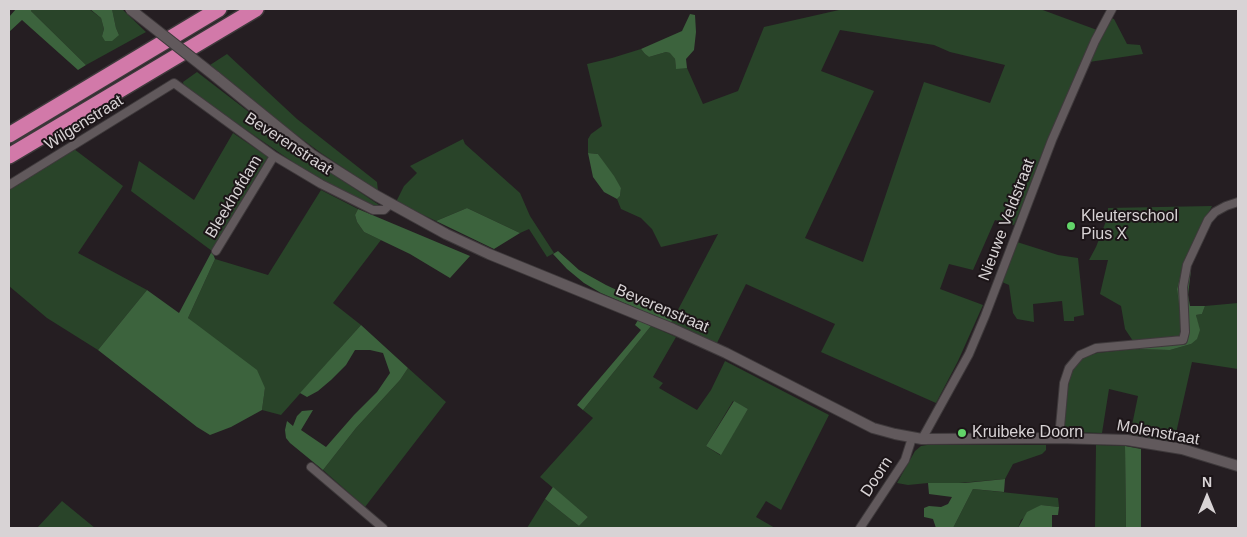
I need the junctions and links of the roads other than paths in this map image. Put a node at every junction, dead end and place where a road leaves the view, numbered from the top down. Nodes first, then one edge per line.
1 (130, 9) edge
2 (219, 9) edge
3 (256, 9) edge
4 (1112, 9) edge
5 (174, 83) joint
6 (9, 135) edge
7 (9, 156) edge
8 (274, 156) junction
9 (9, 186) edge
10 (1238, 202) edge
11 (390, 204) junction
12 (216, 251) dead end
13 (917, 438) junction
14 (1059, 438) junction
15 (1238, 466) edge
16 (312, 467) dead end
17 (383, 528) edge
18 (860, 528) edge

1 - 11 street, Beverenstraat, bridge
2 - 6 highway
3 - 7 highway
4 - 13 street, Nieuwe Veldstraat
5 - 8 street, Beverenstraat
5 - 9 street, Wilgenstraat
8 - 11 street, Beverenstraat
8 - 12 street, Bleekhofdam
10 - 14 street
11 - 13 street, Beverenstraat
13 - 14 street, Molenstraat
13 - 18 street, Doorn
14 - 15 street, Molenstraat
16 - 17 street

